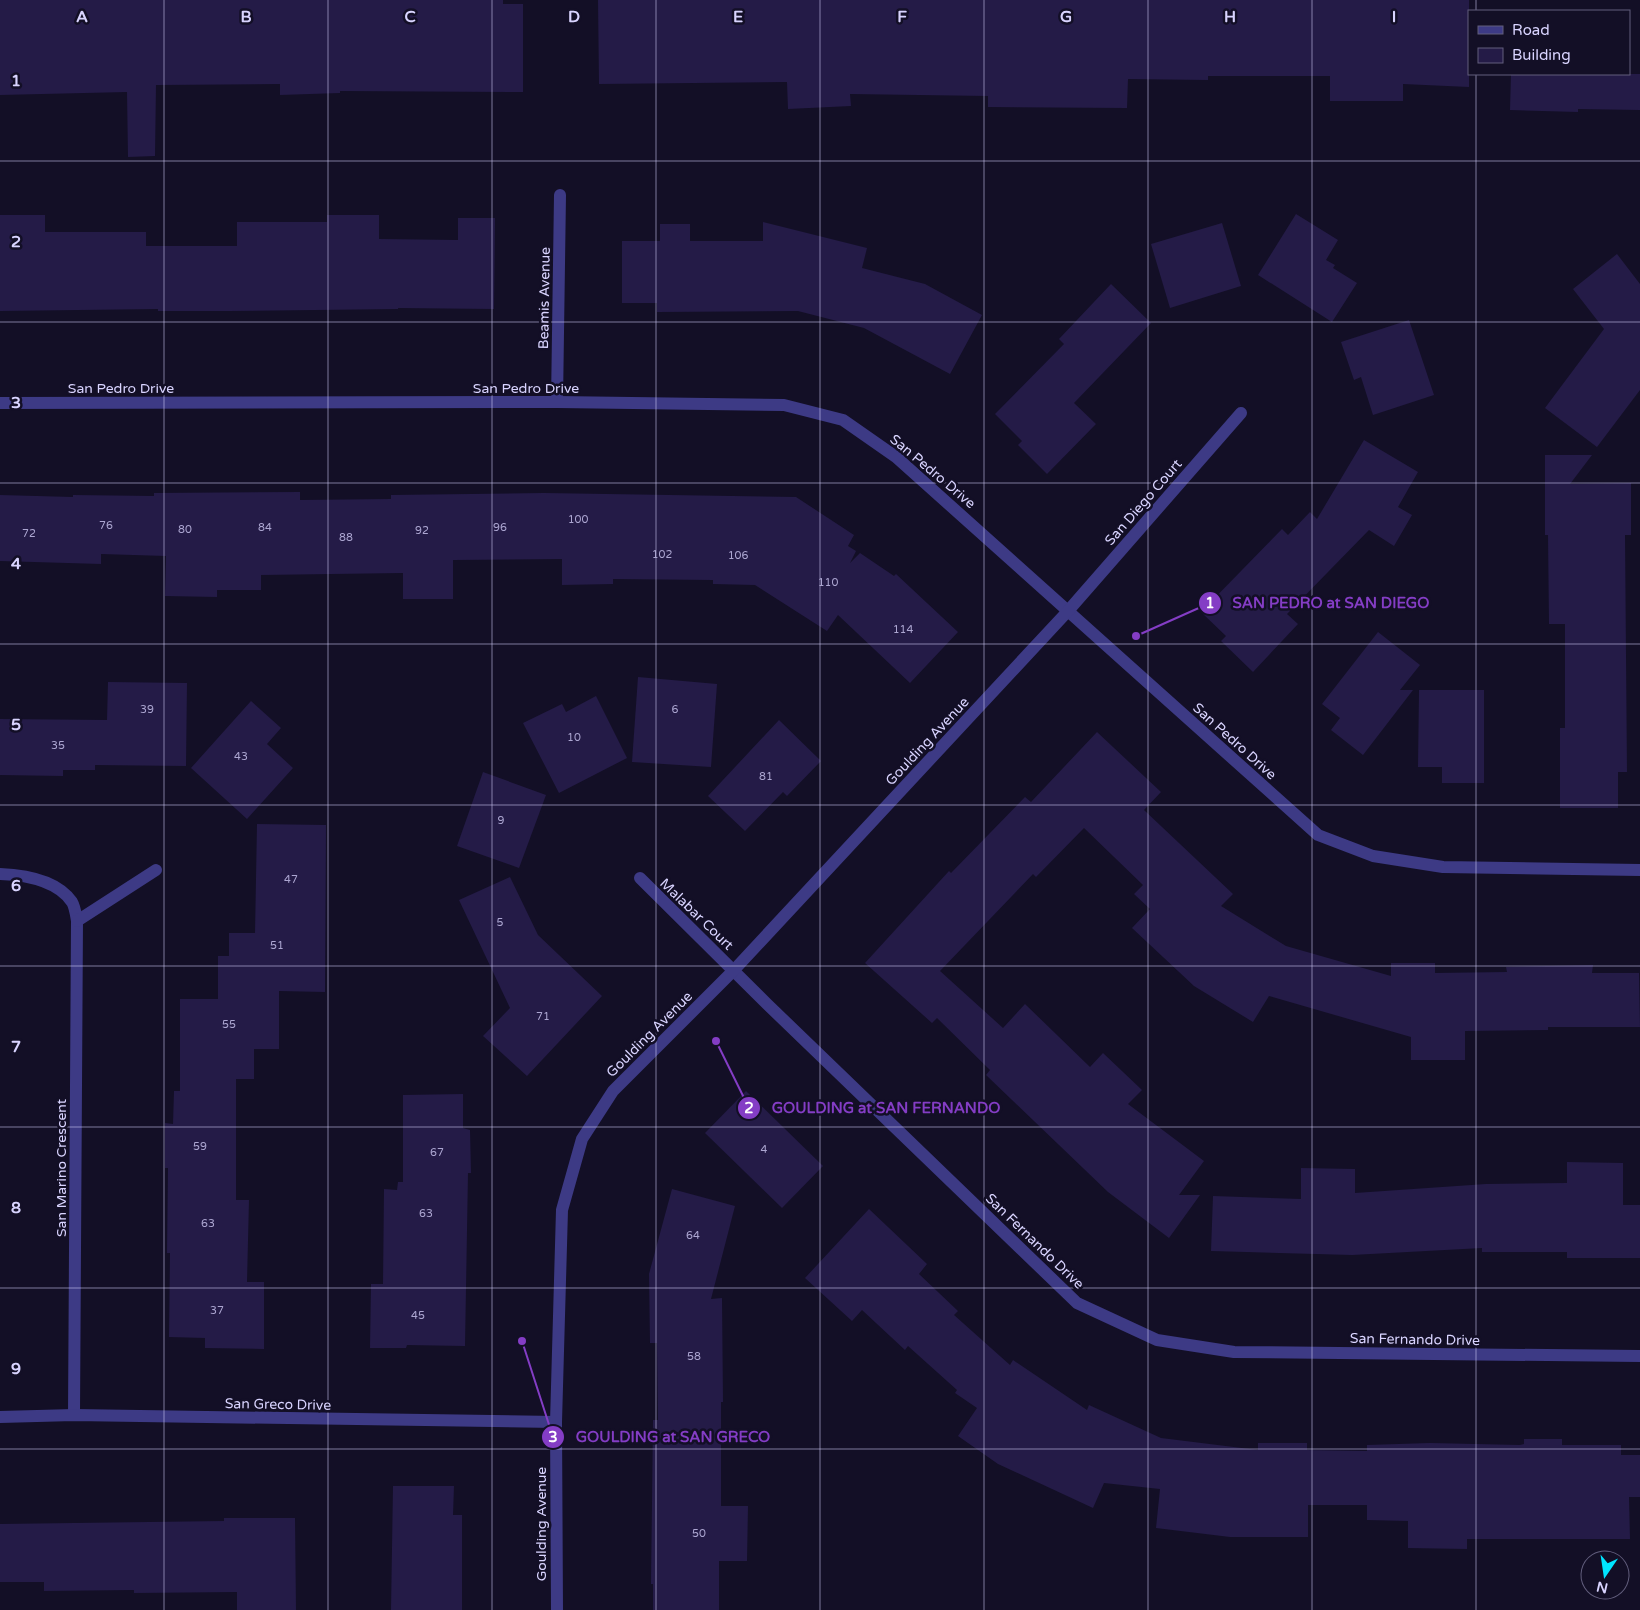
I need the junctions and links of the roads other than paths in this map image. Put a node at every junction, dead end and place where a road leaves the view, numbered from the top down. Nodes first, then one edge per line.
1 (560, 195) dead end
2 (557, 402) junction
3 (0, 403) edge
4 (1241, 413) dead end
5 (1068, 610) junction
6 (156, 870) dead end
7 (1640, 870) edge
8 (0, 874) edge
9 (640, 878) dead end
10 (77, 921) junction
11 (734, 970) junction
12 (1640, 1356) edge
13 (74, 1415) junction
14 (0, 1417) edge
15 (556, 1422) junction
16 (557, 1610) edge

1 - 2 street, Beamis Avenue
2 - 3 street, San Pedro Drive
2 - 5 street, San Pedro Drive
4 - 5 street, San Diego Court
5 - 7 street, San Pedro Drive
5 - 11 street, Goulding Avenue
6 - 10 street
8 - 10 street, San Marino Crescent
9 - 11 street, Malabar Court
10 - 13 street, San Marino Crescent
11 - 12 street, San Fernando Drive
11 - 15 street, Goulding Avenue
13 - 14 street, San Greco Drive
13 - 15 street, San Greco Drive
15 - 16 street, Goulding Avenue

